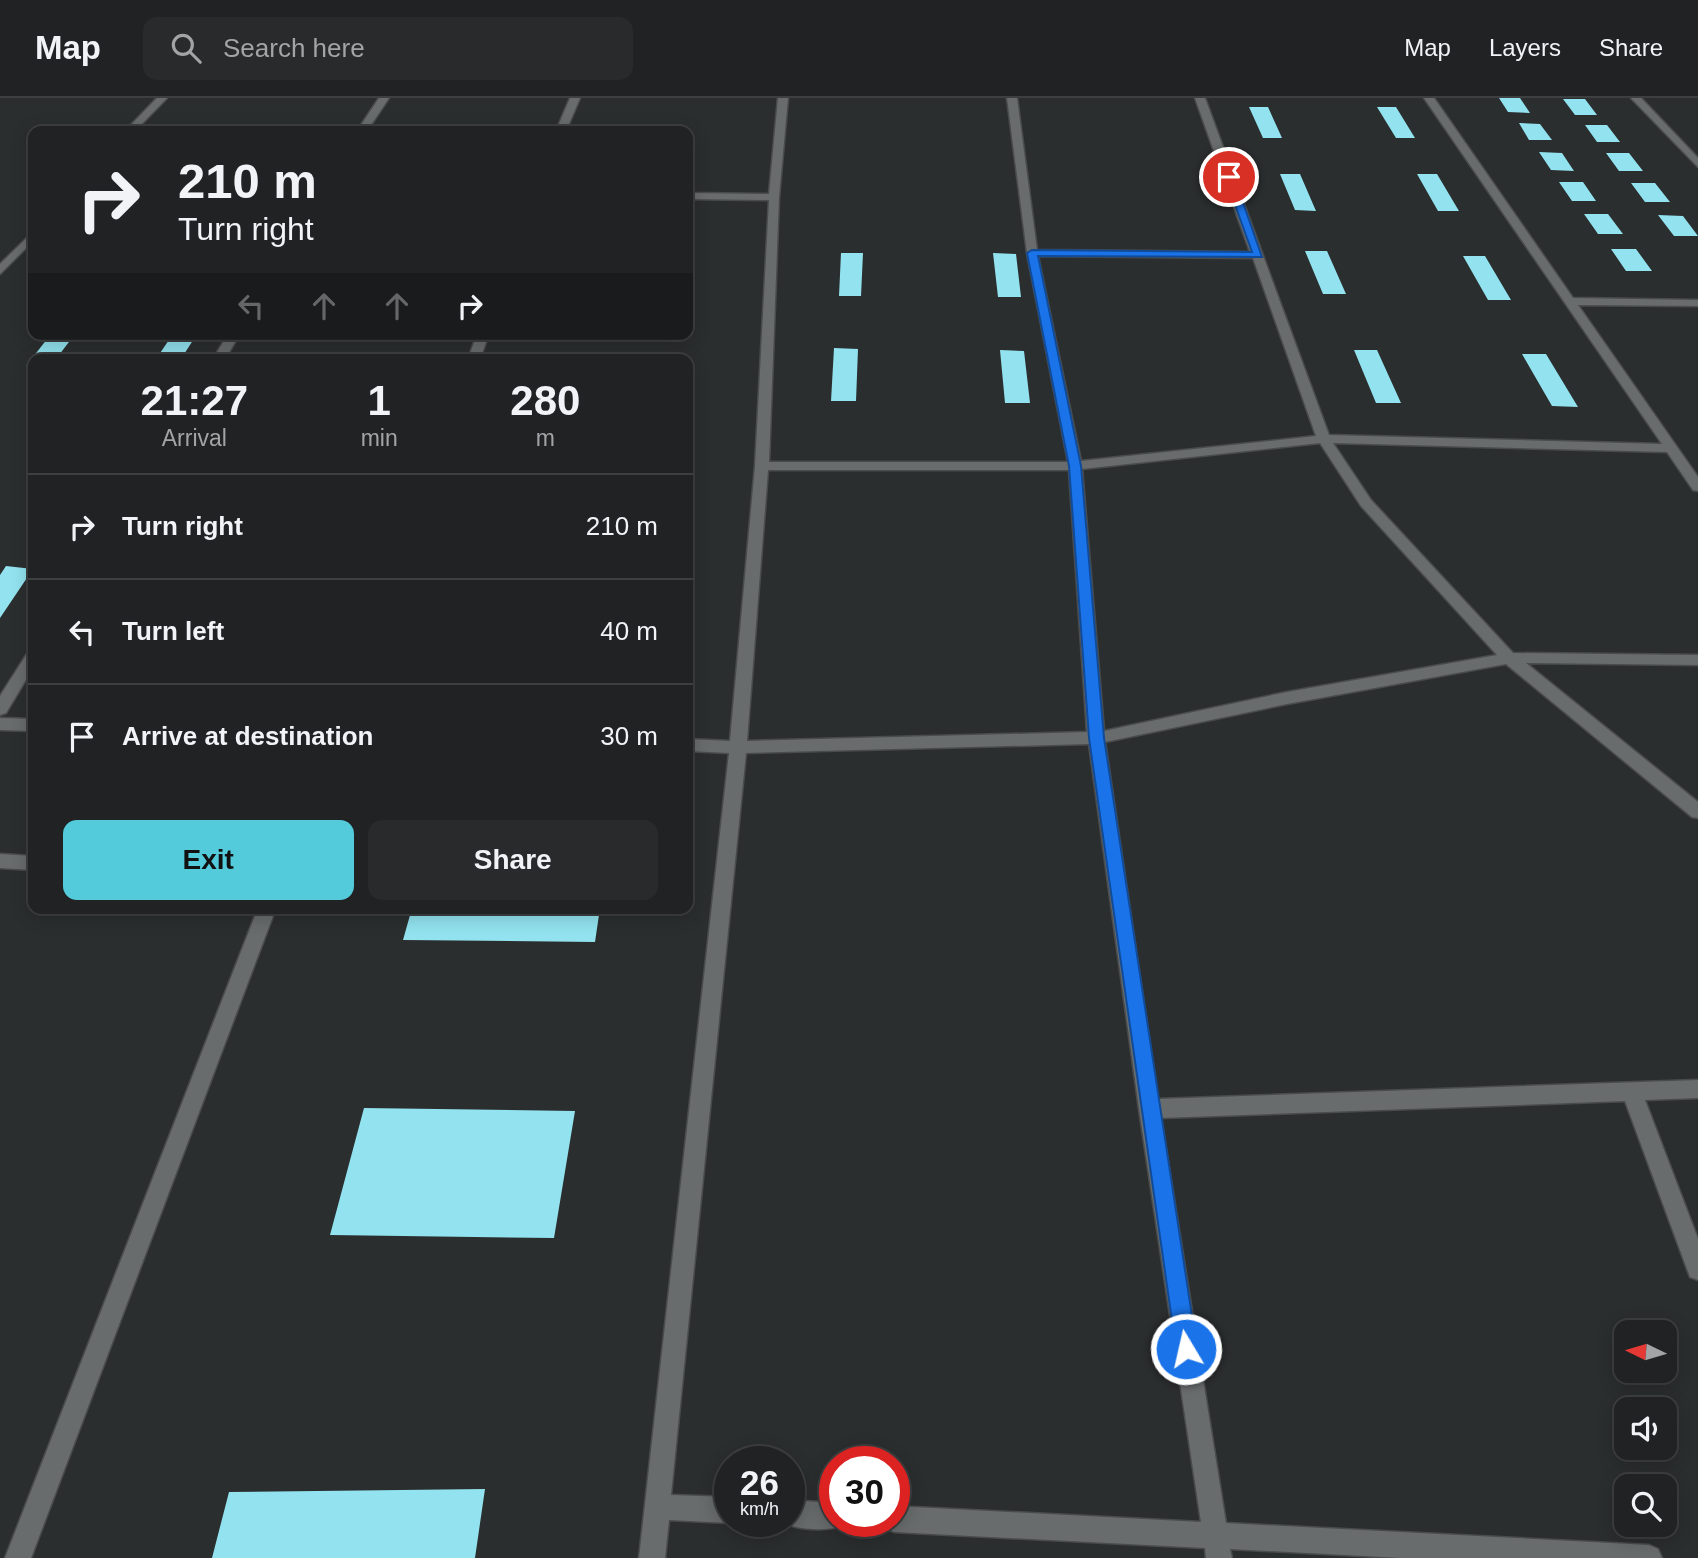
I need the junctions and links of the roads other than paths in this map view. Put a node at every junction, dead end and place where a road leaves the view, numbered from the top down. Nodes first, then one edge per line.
1 (162, 98) edge
2 (384, 98) edge
3 (575, 98) edge
4 (783, 98) edge
5 (1012, 98) edge
6 (1200, 98) edge
7 (1429, 98) edge
8 (1636, 98) edge
9 (136, 126) edge
10 (365, 126) edge
11 (563, 126) edge
12 (1698, 164) edge
13 (693, 196) edge
14 (774, 197) junction
15 (28, 240) edge
16 (1032, 253) junction
17 (1259, 255) junction
18 (0, 271) edge
19 (1570, 301) junction
20 (1698, 303) edge
21 (1324, 439) junction
22 (1671, 448) junction
23 (762, 466) junction
24 (1075, 466) junction
25 (1698, 487) edge
26 (1509, 658) junction
27 (1698, 660) edge
28 (28, 664) edge
29 (0, 709) edge
30 (0, 724) edge
31 (28, 725) edge
32 (1096, 738) junction
33 (693, 745) edge
34 (738, 747) junction
35 (1698, 812) edge
36 (0, 861) edge
37 (28, 863) edge
38 (265, 914) edge
39 (1698, 1089) edge
40 (1632, 1093) junction
41 (1149, 1109) junction
42 (1698, 1269) edge
43 (658, 1507) junction
44 (714, 1509) edge
45 (910, 1520) edge
46 (1217, 1546) edge
47 (18, 1558) edge
48 (652, 1558) edge
49 (1649, 1558) edge

1 - 9 street
2 - 10 street
3 - 11 street
4 - 14 street
5 - 16 street
6 - 17 street
7 - 19 street
8 - 12 street
13 - 14 street
14 - 23 street
15 - 18 street
16 - 17 street
16 - 24 street
17 - 21 street
19 - 20 street
19 - 22 street
21 - 22 street
21 - 24 street
21 - 26 street
22 - 25 street
23 - 24 street
23 - 34 street
24 - 32 street
26 - 27 street
26 - 32 street
26 - 35 street
28 - 29 street
30 - 31 street
32 - 34 street
32 - 41 street
33 - 34 street
34 - 43 street
36 - 37 street
38 - 47 street
39 - 40 street
40 - 41 street
40 - 42 street
41 - 46 street
43 - 44 street
43 - 48 street
45 - 46 street
46 - 49 street

